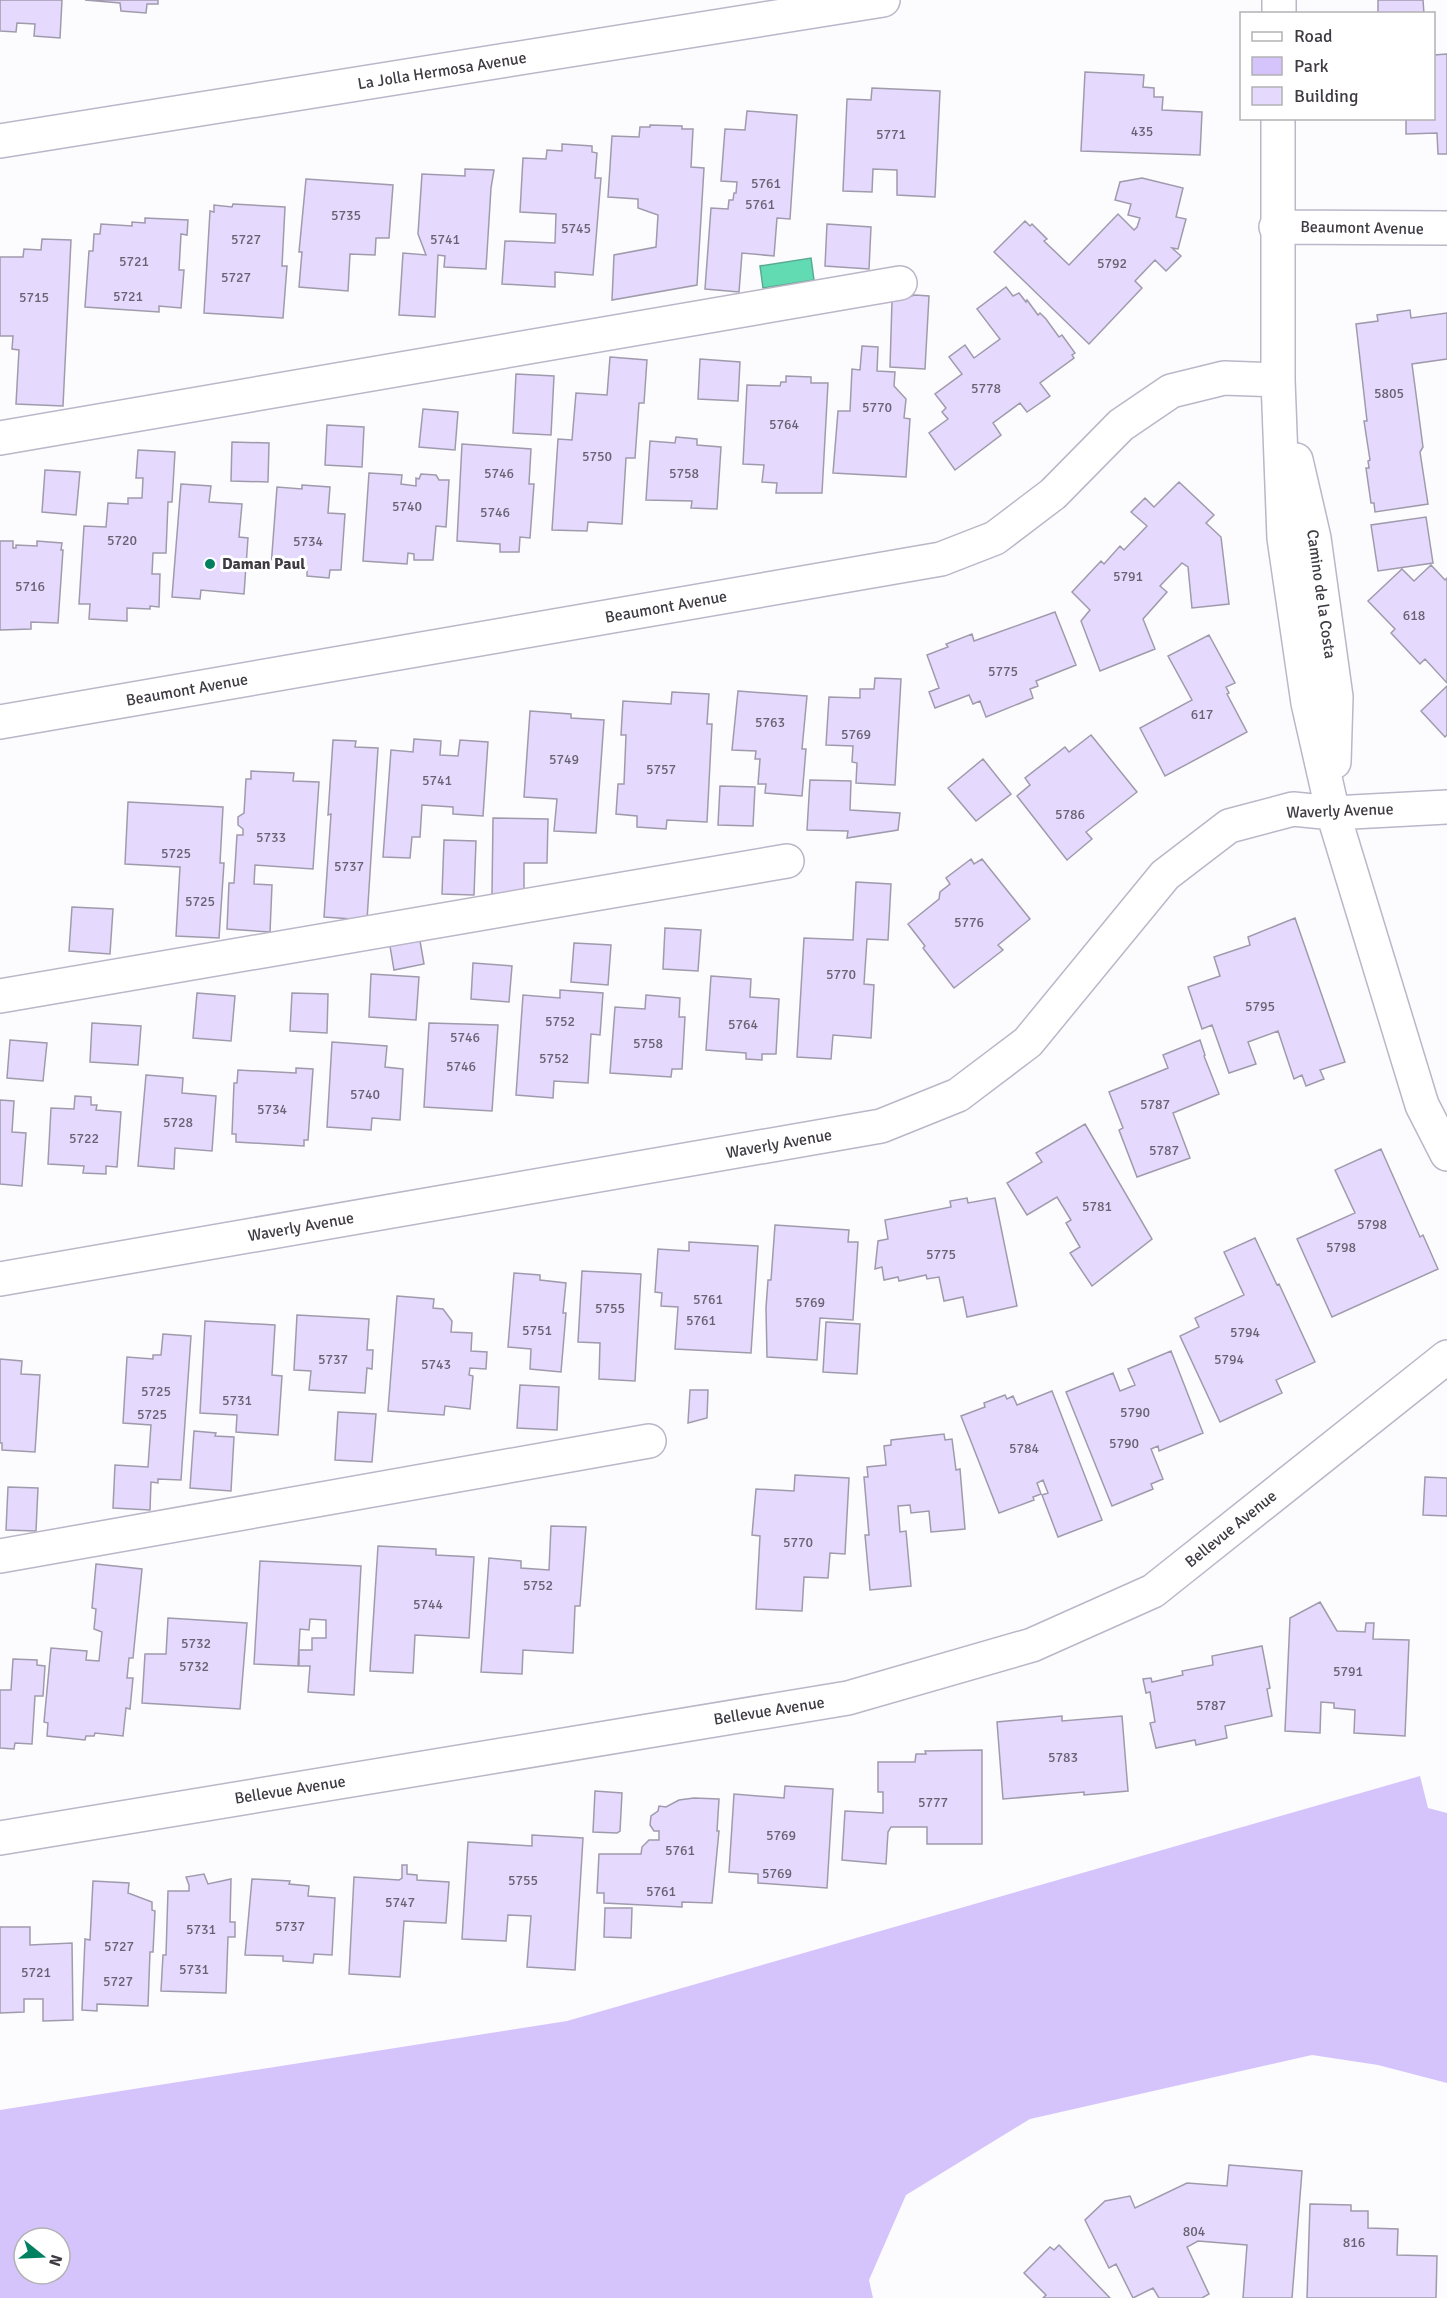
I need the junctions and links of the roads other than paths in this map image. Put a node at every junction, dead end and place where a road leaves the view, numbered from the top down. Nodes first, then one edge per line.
1 (883, 0) edge
2 (1278, 120) edge
3 (0, 141) edge
4 (1276, 227) junction
5 (1447, 228) edge
6 (900, 283) dead end
7 (1278, 380) junction
8 (0, 438) edge
9 (0, 722) edge
10 (1447, 807) edge
11 (1333, 813) junction
12 (788, 861) dead end
13 (0, 996) edge
14 (1447, 1154) edge
15 (0, 1279) edge
16 (1447, 1357) edge
17 (649, 1441) dead end
18 (0, 1556) edge
19 (0, 1838) edge

1 - 3 street, La Jolla Hermosa Avenue
2 - 4 street, Camino de la Costa
4 - 5 street, Beaumont Avenue
4 - 7 street, Camino de la Costa
6 - 8 street
7 - 9 street, Beaumont Avenue
7 - 11 street, Camino de la Costa
10 - 11 street, Waverly Avenue
11 - 14 street, Camino de la Costa
11 - 15 street, Waverly Avenue
12 - 13 street
16 - 19 street, Bellevue Avenue
17 - 18 street

